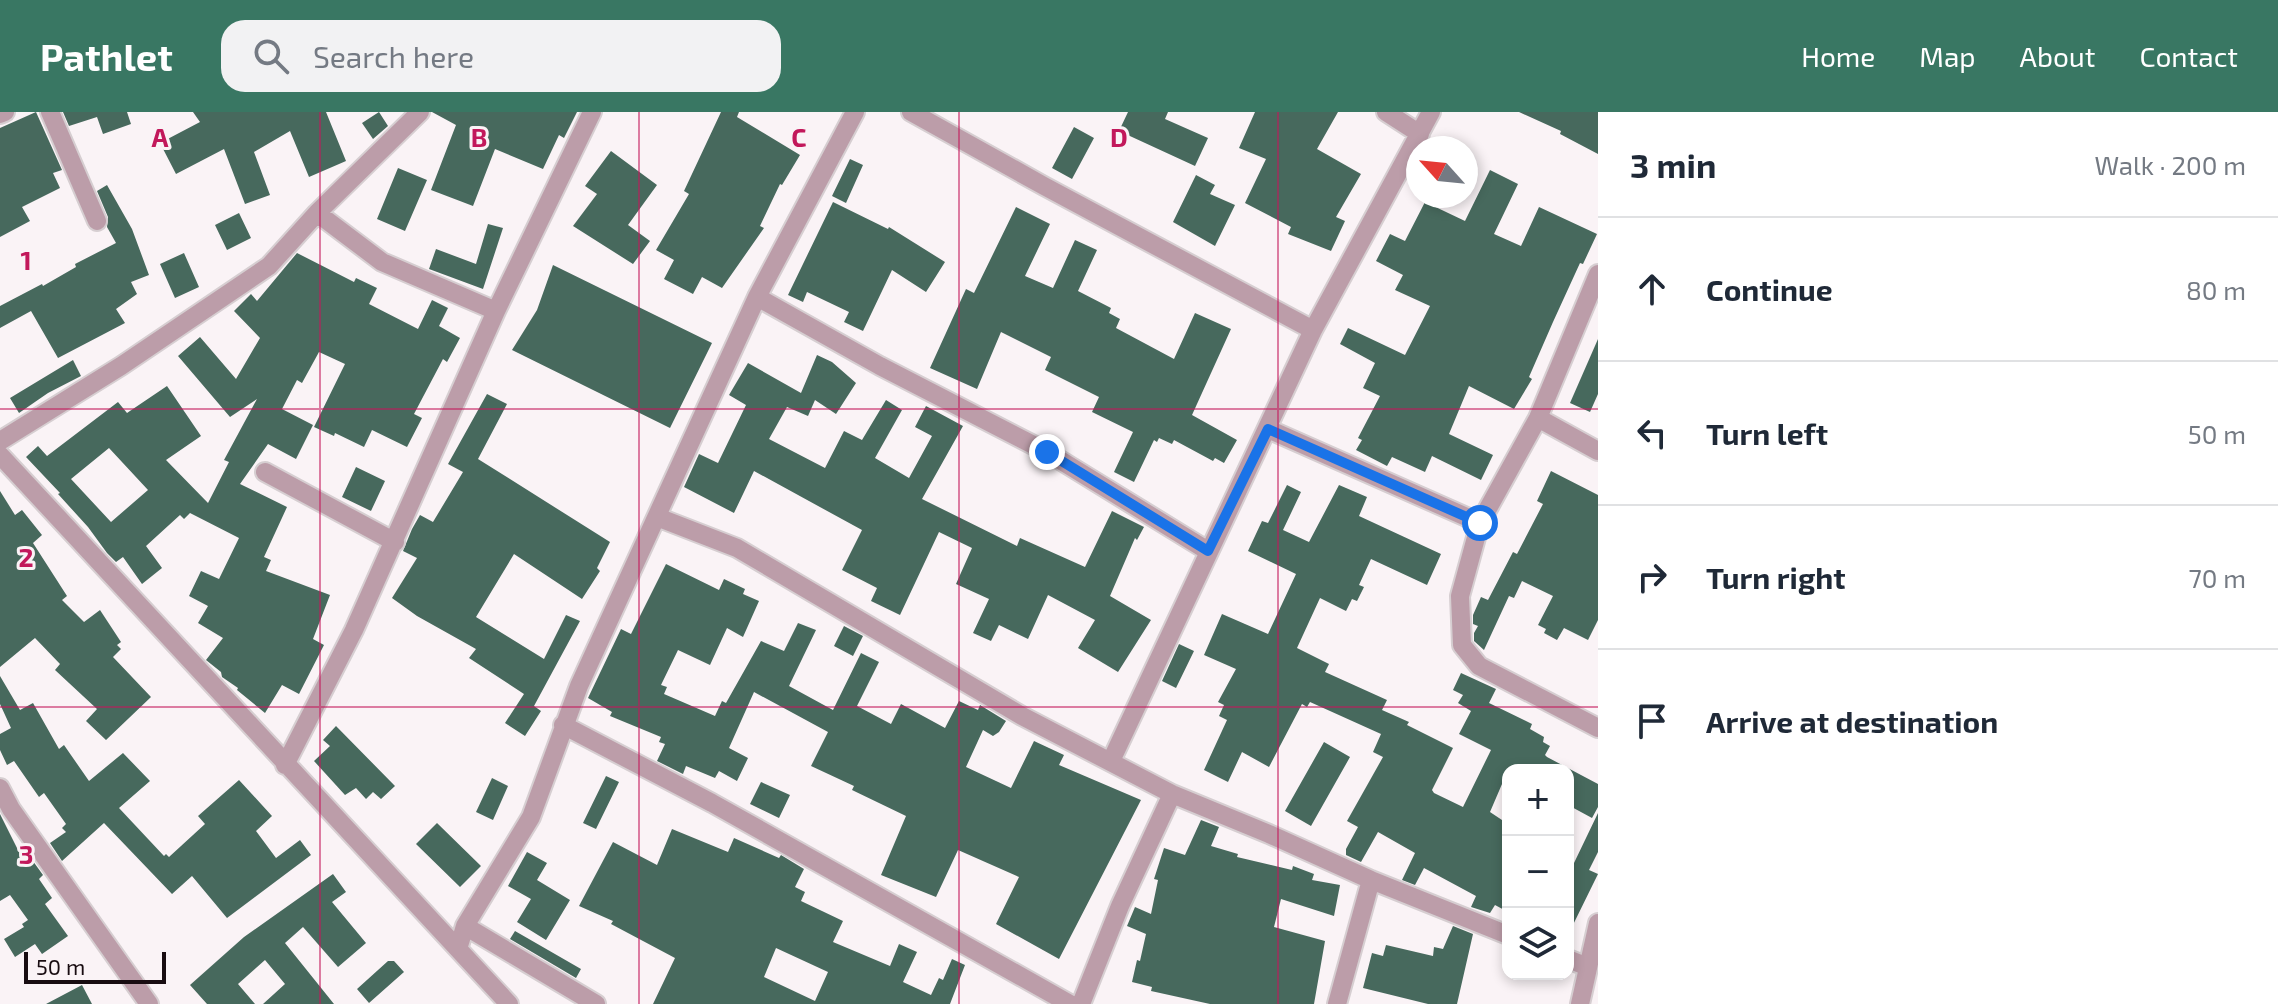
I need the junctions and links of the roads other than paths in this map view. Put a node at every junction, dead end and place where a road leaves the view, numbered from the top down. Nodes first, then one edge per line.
1 (50, 112) edge
2 (420, 112) edge
3 (592, 112) edge
4 (855, 112) edge
5 (911, 112) edge
6 (1386, 112) edge
7 (1431, 112) edge
8 (1420, 134) junction
9 (317, 213) junction
10 (97, 221) dead end
11 (1598, 274) edge
12 (757, 297) junction
13 (496, 311) junction
14 (1313, 330) junction
15 (1538, 418) junction
16 (1268, 429) junction
17 (0, 441) edge
18 (1598, 451) edge
19 (0, 455) edge
20 (265, 472) dead end
21 (657, 517) junction
22 (1480, 523) junction
23 (395, 542) junction
24 (1208, 551) junction
25 (563, 725) junction
26 (1598, 728) edge
27 (1111, 761) junction
28 (285, 765) junction
29 (0, 788) edge
30 (1172, 794) junction
31 (6, 813) edge
32 (1371, 880) junction
33 (1598, 923) edge
34 (465, 926) junction
35 (1502, 933) edge
36 (458, 949) junction
37 (1574, 961) edge
38 (1588, 967) junction
39 (149, 1004) edge
40 (509, 1004) edge
41 (596, 1004) edge
42 (1070, 1004) edge
43 (1081, 1004) edge
44 (1337, 1004) edge
45 (1580, 1004) edge

1 - 10 street
2 - 9 street
3 - 13 street
4 - 12 street
5 - 14 street
6 - 8 street
7 - 8 street
8 - 14 street
9 - 13 street
9 - 17 street
11 - 15 street
12 - 21 street
12 - 24 street
13 - 23 street
14 - 16 street
15 - 18 street
15 - 22 street
16 - 22 street
16 - 24 street
19 - 28 street
20 - 23 street
21 - 25 street
21 - 27 street
22 - 26 street
23 - 28 street
24 - 27 street
25 - 34 street
25 - 42 street
27 - 30 street
28 - 36 street
29 - 31 street
30 - 32 street
30 - 43 street
31 - 39 street
32 - 35 street
32 - 44 street
33 - 38 street
34 - 36 street
34 - 41 street
36 - 40 street
37 - 38 street
38 - 45 street

